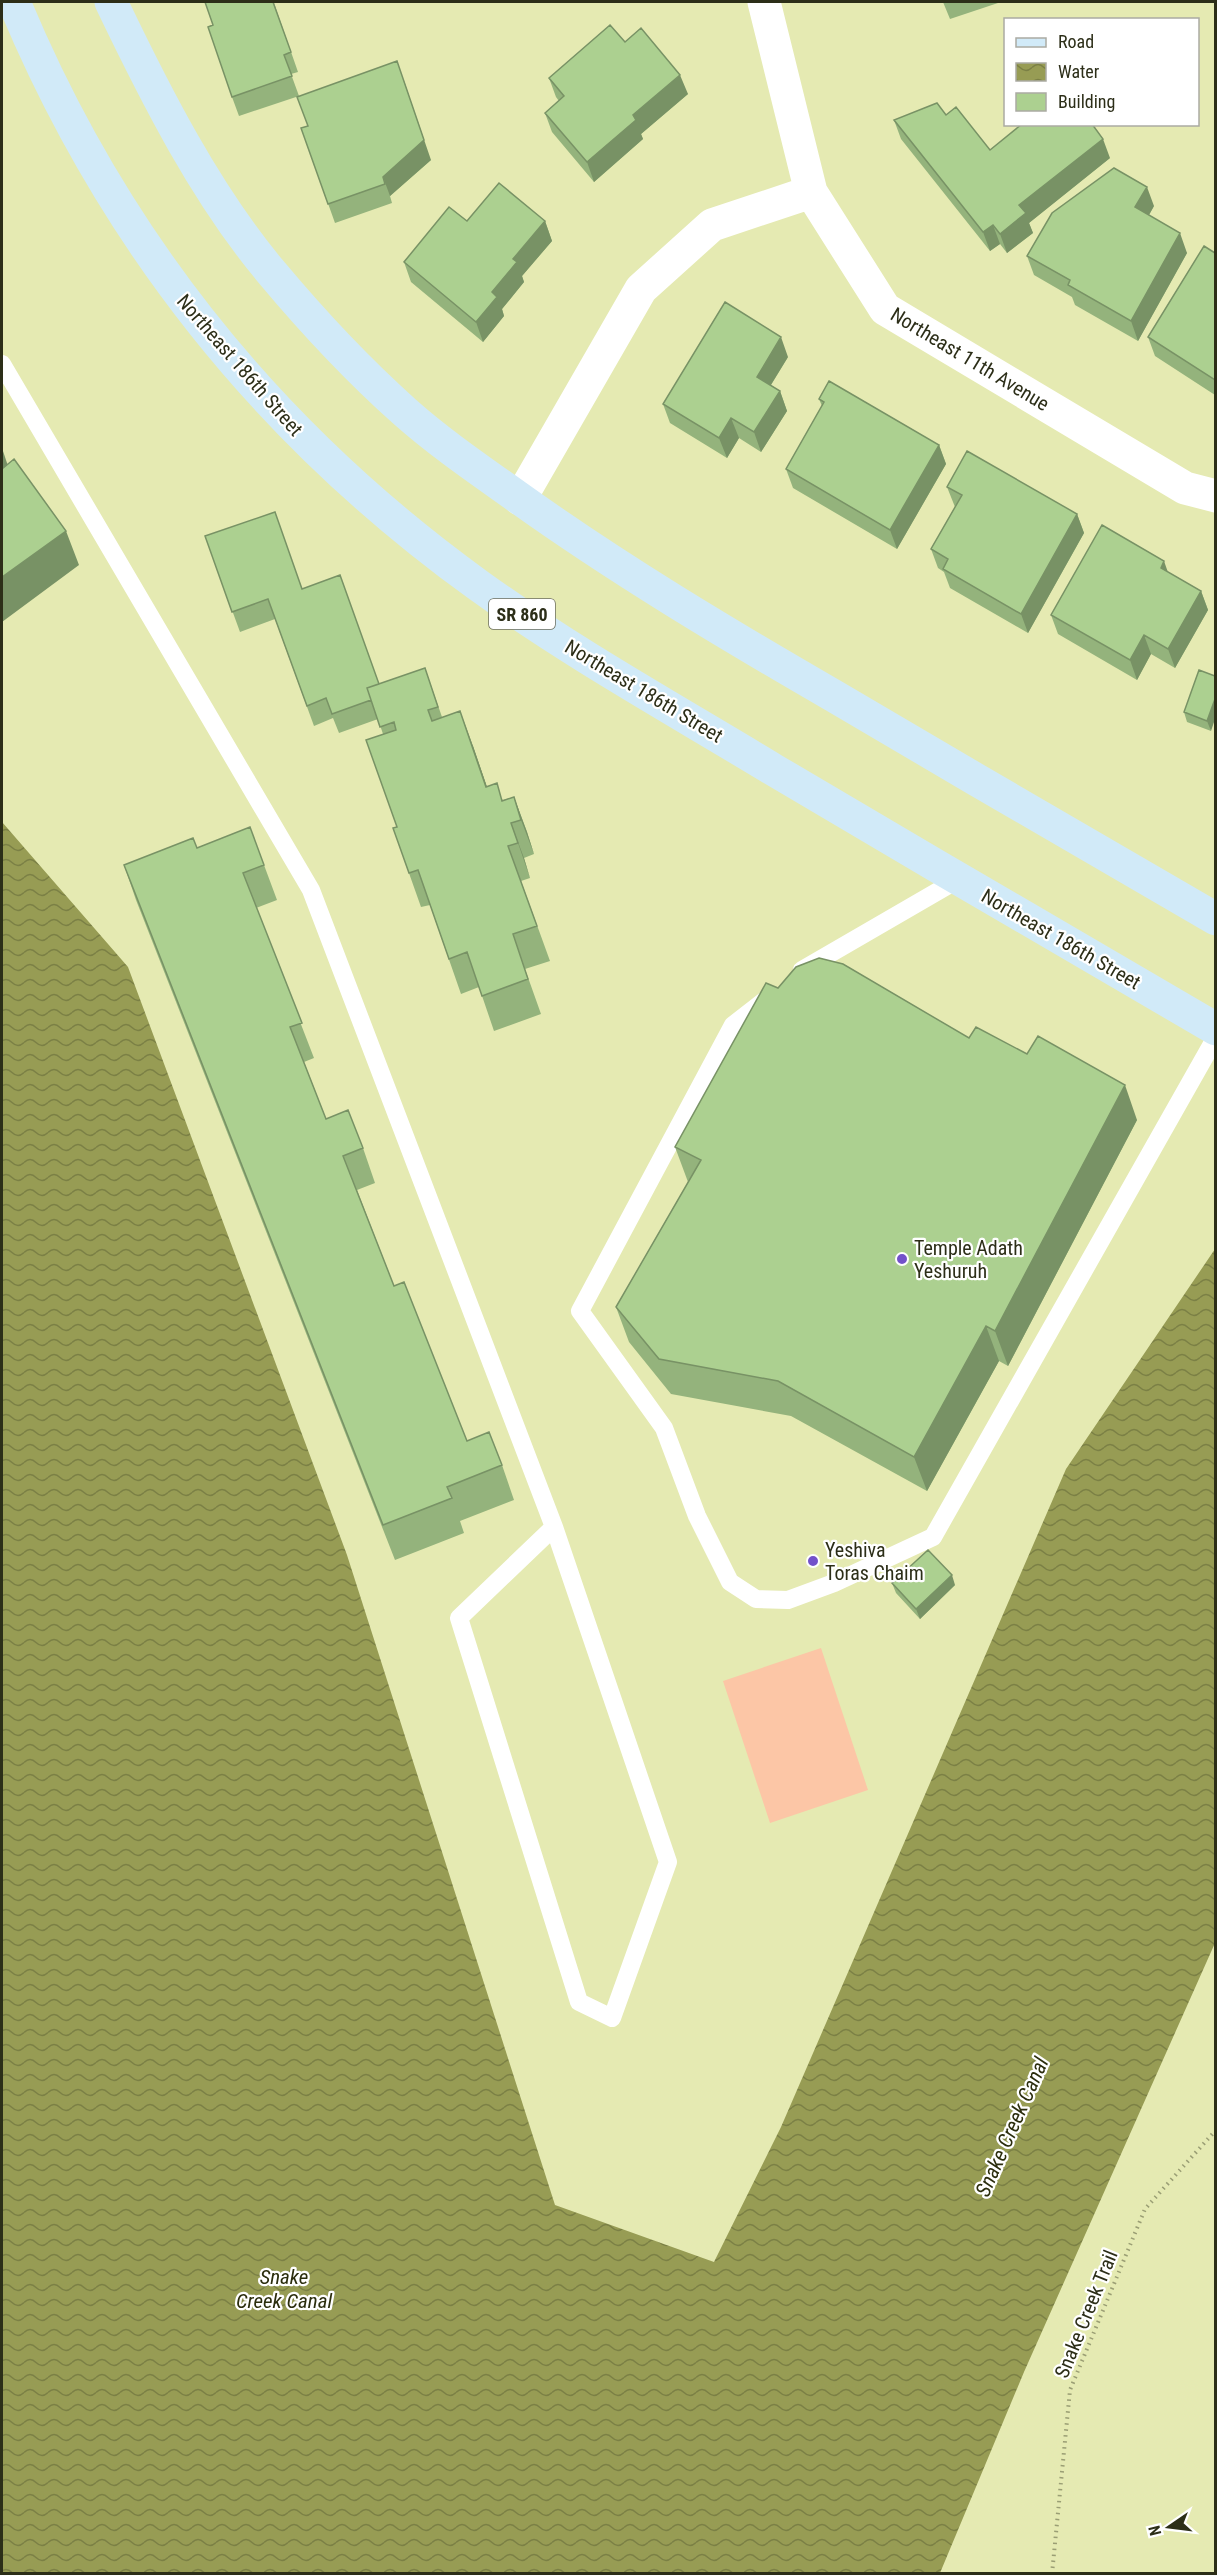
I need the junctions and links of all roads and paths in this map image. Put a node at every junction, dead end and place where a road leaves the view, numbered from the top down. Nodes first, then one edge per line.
1 (14, 2) edge
2 (111, 2) edge
3 (764, 2) edge
4 (811, 192) junction
5 (2, 364) edge
6 (1215, 496) edge
7 (520, 499) junction
8 (959, 879) junction
9 (1215, 919) edge
10 (1215, 1029) edge
11 (1215, 1037) edge
12 (554, 1527) junction
13 (1215, 2130) edge
14 (1052, 2574) edge

1 - 8 main road, Northeast 186th Street / SR 860
2 - 7 main road
3 - 4 street, Northeast 11th Avenue
4 - 6 street, Northeast 11th Avenue
4 - 7 street
5 - 12 lane
7 - 9 main road
8 - 10 main road, Northeast 186th Street / SR 860
8 - 11 lane
12 - 12 lane
13 - 14 path, Snake Creek Trail

